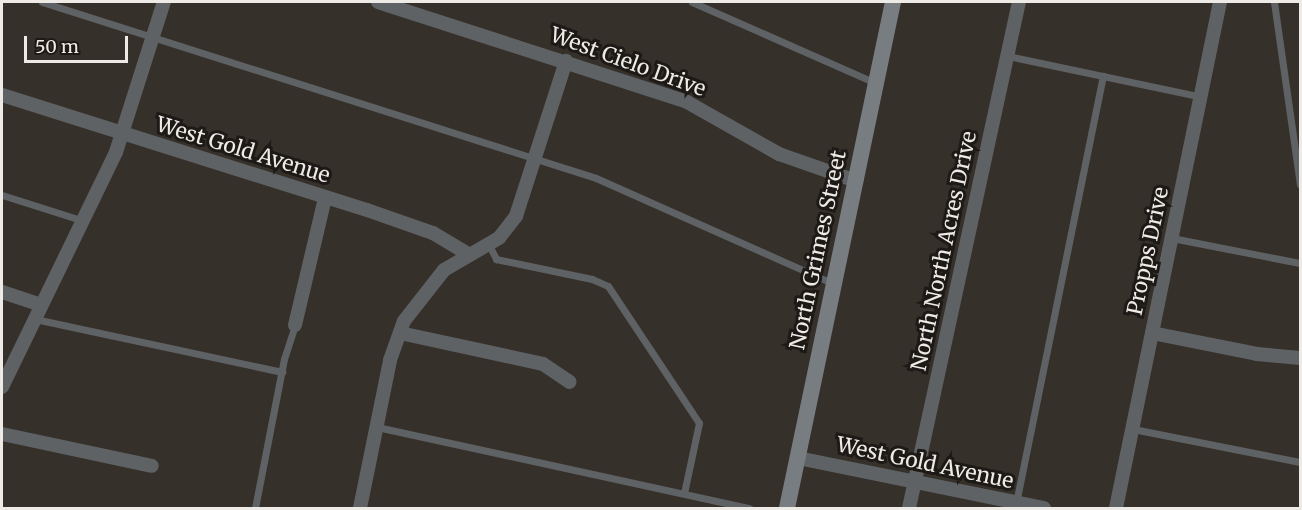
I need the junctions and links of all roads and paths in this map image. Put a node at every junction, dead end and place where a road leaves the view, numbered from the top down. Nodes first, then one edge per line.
1 (42, 2) edge
2 (164, 2) edge
3 (378, 2) edge
4 (692, 2) edge
5 (893, 2) edge
6 (1019, 2) edge
7 (1220, 2) edge
8 (1274, 2) edge
9 (152, 37) junction
10 (1008, 56) junction
11 (566, 61) junction
12 (1104, 76) junction
13 (876, 83) junction
14 (2, 95) edge
15 (1202, 97) junction
16 (121, 134) junction
17 (536, 159) junction
18 (856, 180) junction
19 (1300, 184) edge
20 (2, 195) edge
21 (325, 198) junction
22 (84, 221) junction
23 (1172, 238) junction
24 (489, 245) junction
25 (468, 254) junction
26 (1300, 263) edge
27 (834, 284) junction
28 (2, 292) edge
29 (41, 305) junction
30 (34, 319) junction
31 (295, 325) joint
32 (400, 333) junction
33 (1152, 333) junction
34 (1300, 357) edge
35 (282, 372) junction
36 (570, 382) dead end
37 (2, 387) edge
38 (377, 427) junction
39 (1133, 429) junction
40 (2, 434) edge
41 (798, 458) junction
42 (1300, 462) edge
43 (152, 466) dead end
44 (915, 482) junction
45 (684, 493) junction
46 (1016, 503) junction
47 (255, 508) edge
48 (360, 508) edge
49 (749, 508) edge
50 (787, 508) edge
51 (909, 508) edge
52 (1044, 508) edge
53 (1116, 508) edge

1 - 9 lane
2 - 9 street
3 - 11 street, West Cielo Drive
4 - 13 lane
5 - 13 main road, North Grimes Street
6 - 10 street, North North Acres Drive
7 - 15 street, Propps Drive
8 - 19 lane
9 - 16 street
9 - 17 lane
10 - 12 lane
10 - 44 street, North North Acres Drive
11 - 17 street
11 - 18 street, West Cielo Drive
12 - 15 lane
12 - 46 lane
13 - 18 main road, North Grimes Street
14 - 16 street, West Gold Avenue
15 - 23 street, Propps Drive
16 - 21 street, West Gold Avenue
16 - 22 street
17 - 24 street
17 - 27 lane
18 - 27 main road, North Grimes Street
20 - 22 lane
21 - 25 street, West Gold Avenue
21 - 31 street
22 - 29 street
23 - 26 lane
23 - 33 street, Propps Drive
24 - 25 street
24 - 45 lane
25 - 32 street
27 - 41 main road, North Grimes Street
28 - 29 street
29 - 30 street
30 - 35 lane
30 - 37 street
31 - 35 lane
32 - 36 street
32 - 38 street
33 - 34 street
33 - 39 street, Propps Drive
35 - 47 lane
38 - 45 lane
38 - 48 street
39 - 42 lane
39 - 53 street, Propps Drive
40 - 43 street
41 - 44 street, West Gold Avenue
41 - 50 main road, North Grimes Street
44 - 46 street, West Gold Avenue
44 - 51 street, North North Acres Drive
45 - 49 lane
46 - 52 street, West Gold Avenue

